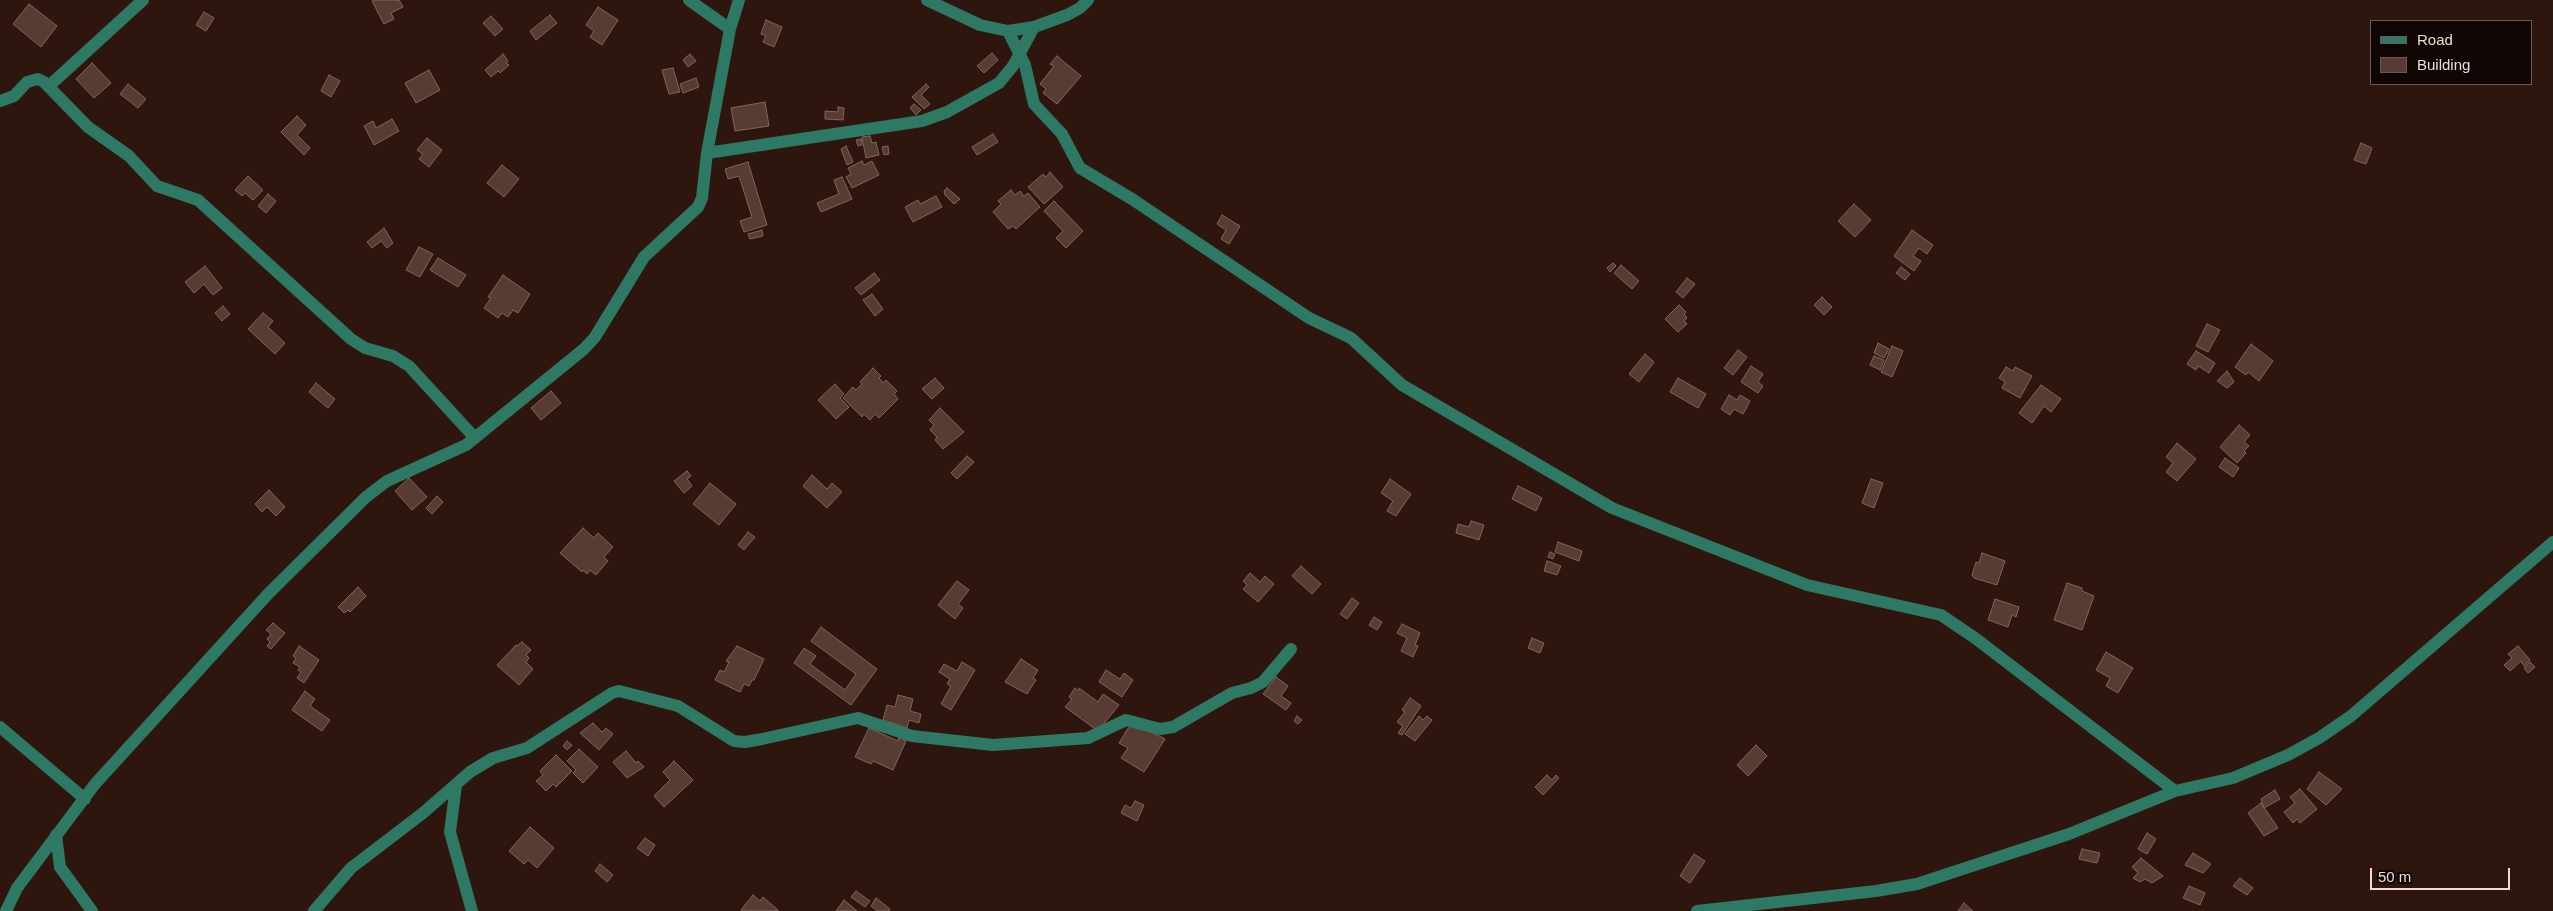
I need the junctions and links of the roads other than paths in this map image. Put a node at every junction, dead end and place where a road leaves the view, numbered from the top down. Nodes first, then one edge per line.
1 (143, 0) edge
2 (689, 0) edge
3 (751, 0) edge
4 (927, 0) edge
5 (1088, 0) edge
6 (738, 2) edge
7 (1034, 27) junction
8 (730, 30) junction
9 (1008, 30) junction
10 (1020, 53) junction
11 (49, 86) junction
12 (0, 101) edge
13 (707, 152) junction
14 (475, 438) junction
15 (2553, 542) edge
16 (1291, 649) dead end
17 (0, 727) edge
18 (456, 785) junction
19 (2175, 791) junction
20 (85, 799) junction
21 (56, 835) junction
22 (6, 911) edge
23 (92, 911) edge
24 (314, 911) edge
25 (472, 911) edge
26 (1697, 911) edge

1 - 11 street
2 - 8 street
3 - 6 street
4 - 9 street
5 - 7 street
6 - 8 street
7 - 9 street
7 - 10 street
8 - 13 street
9 - 10 street
10 - 13 street
10 - 19 street
11 - 12 street
11 - 14 street
13 - 14 street
14 - 20 street
15 - 19 street
16 - 18 street
17 - 20 street
18 - 24 street
18 - 25 street
19 - 26 street
20 - 21 street
21 - 22 street
21 - 23 street

